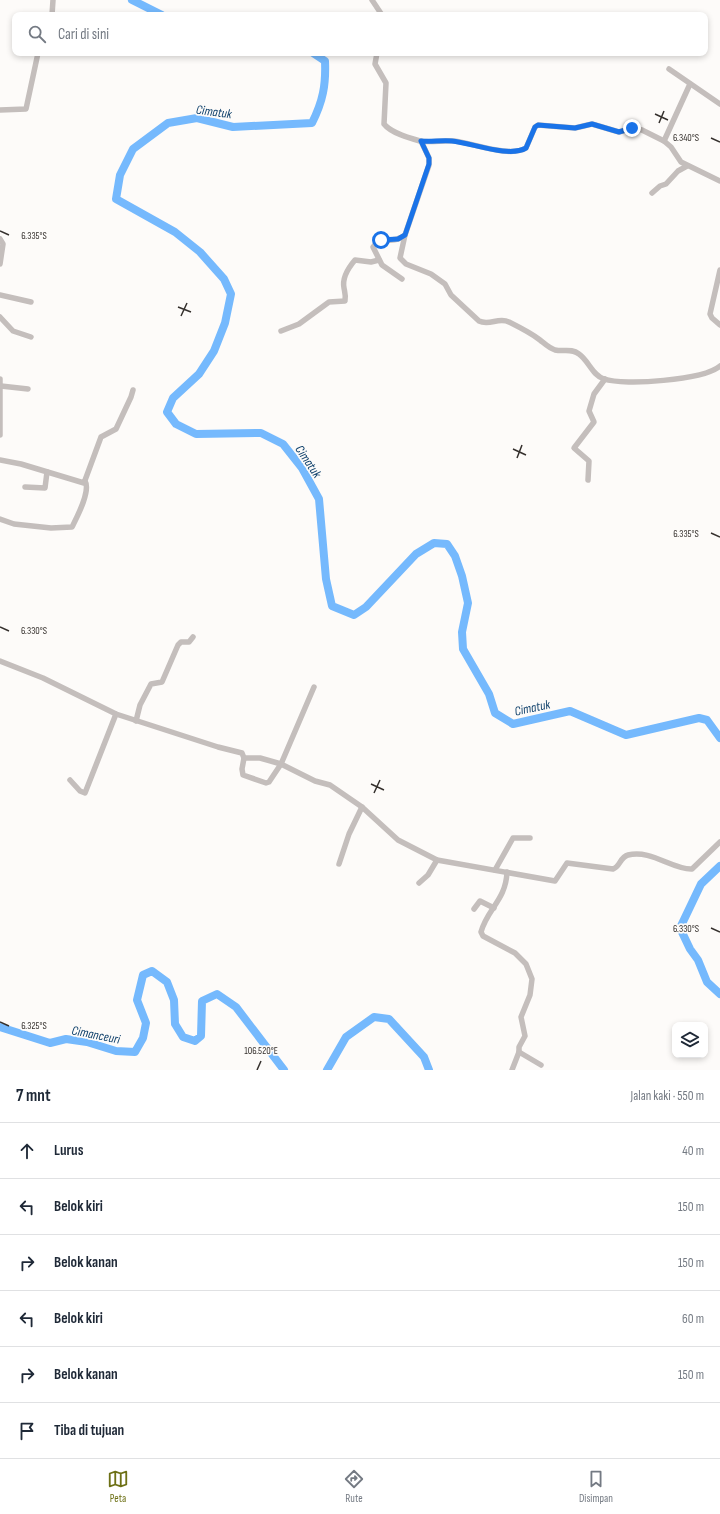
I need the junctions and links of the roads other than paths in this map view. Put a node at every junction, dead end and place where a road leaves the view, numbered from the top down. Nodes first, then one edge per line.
1 (53, 0) edge
2 (372, 0) edge
3 (52, 12) edge
4 (380, 12) edge
5 (37, 56) edge
6 (376, 56) edge
7 (668, 69) dead end
8 (690, 84) junction
9 (720, 104) edge
10 (0, 110) edge
11 (421, 141) junction
12 (664, 141) junction
13 (687, 166) junction
14 (720, 181) edge
15 (652, 193) dead end
16 (405, 235) junction
17 (0, 239) edge
18 (379, 260) junction
19 (0, 264) edge
20 (720, 270) edge
21 (402, 279) dead end
22 (0, 295) edge
23 (31, 302) dead end
24 (0, 317) edge
25 (720, 325) edge
26 (281, 331) dead end
27 (31, 337) dead end
28 (720, 366) edge
29 (0, 379) edge
30 (605, 379) junction
31 (1, 386) edge
32 (28, 389) dead end
33 (133, 390) dead end
34 (0, 435) edge
35 (0, 460) edge
36 (47, 472) junction
37 (588, 480) dead end
38 (86, 481) junction
39 (25, 487) dead end
40 (0, 519) edge
41 (194, 637) dead end
42 (0, 661) edge
43 (314, 687) dead end
44 (116, 714) junction
45 (136, 721) junction
46 (244, 758) junction
47 (281, 764) junction
48 (70, 780) dead end
49 (362, 807) junction
50 (530, 838) dead end
51 (720, 842) edge
52 (437, 860) junction
53 (339, 864) dead end
54 (495, 870) junction
55 (507, 872) junction
56 (419, 883) dead end
57 (494, 908) junction
58 (474, 909) dead end
59 (519, 1052) junction
60 (541, 1065) dead end
61 (512, 1070) edge

1 - 3 street
2 - 4 street
5 - 10 street
6 - 11 street
7 - 8 street
8 - 9 street
8 - 12 street
11 - 12 street
11 - 16 street
12 - 13 street
13 - 14 street
13 - 15 street
16 - 18 street
16 - 30 street
17 - 19 street
18 - 21 street
18 - 26 street
20 - 25 street
22 - 23 street
24 - 27 street
28 - 30 street
29 - 31 street
30 - 37 street
31 - 32 street
31 - 34 street
33 - 38 street
35 - 36 street
36 - 38 street
36 - 39 street
38 - 40 street
41 - 45 street
42 - 44 street
43 - 47 street
44 - 45 street
44 - 48 street
45 - 46 street
46 - 47 street
46 - 47 street
47 - 49 street
49 - 52 street
49 - 53 street
50 - 54 street
51 - 55 street
52 - 54 street
52 - 56 street
54 - 55 street
55 - 57 street
57 - 58 street
57 - 59 street
59 - 60 street
59 - 61 street

